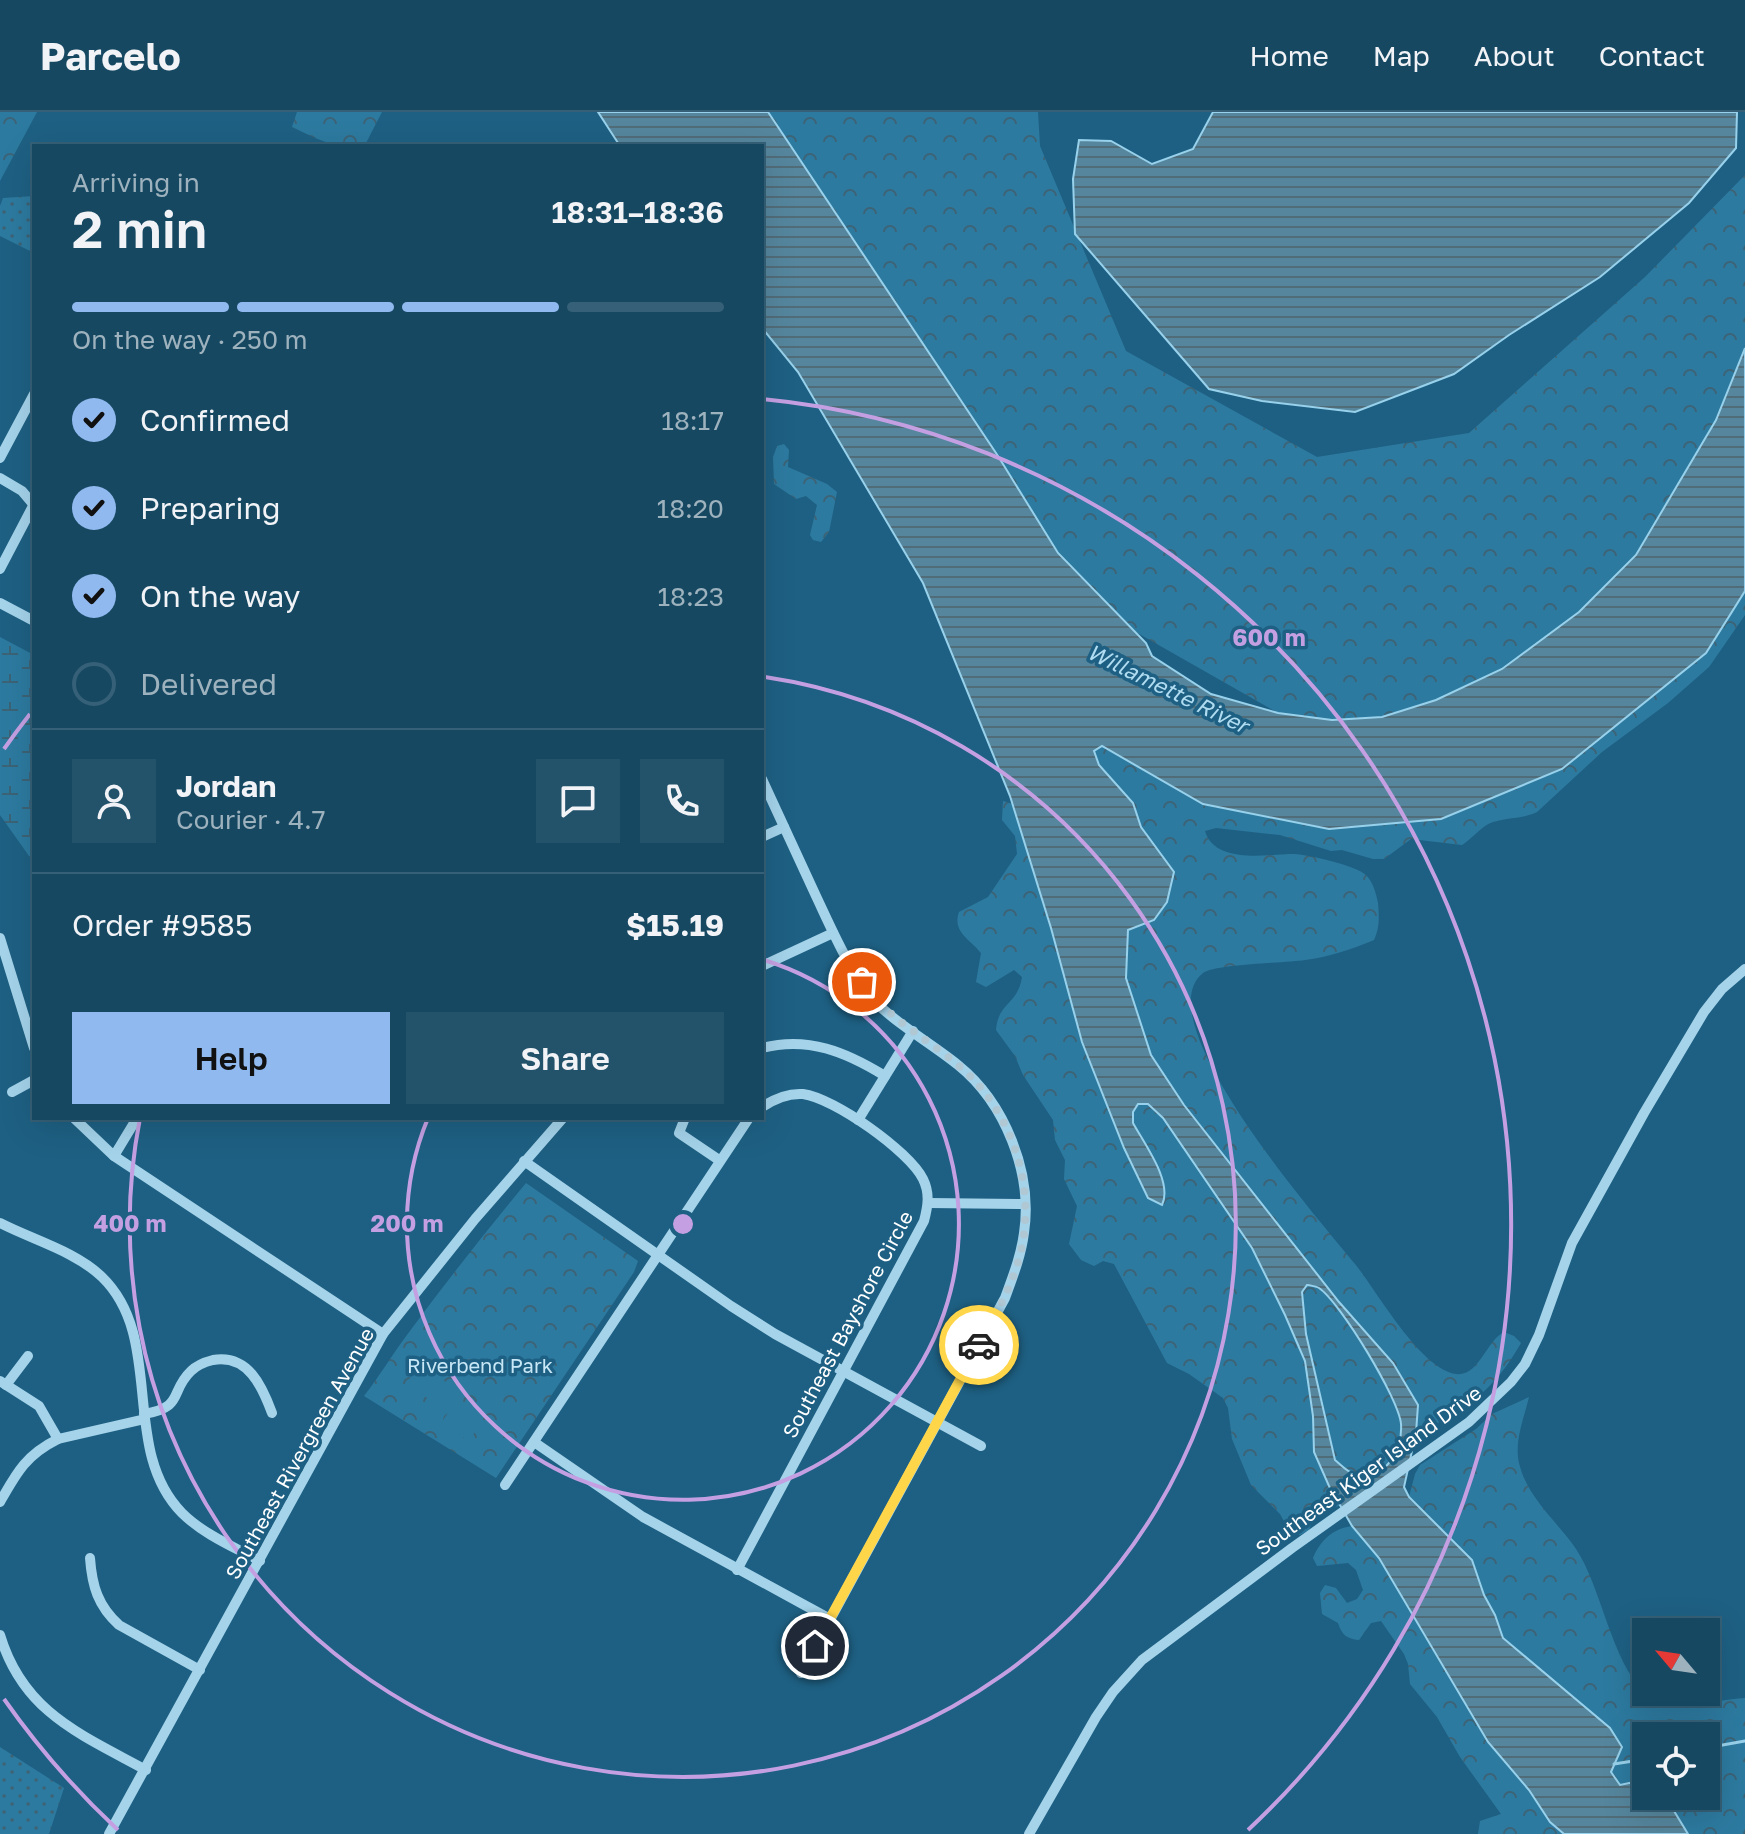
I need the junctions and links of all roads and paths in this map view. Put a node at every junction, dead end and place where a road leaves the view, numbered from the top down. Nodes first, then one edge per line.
1 (32, 398) edge
2 (0, 458) edge
3 (0, 478) edge
4 (32, 502) edge
5 (32, 508) edge
6 (0, 569) edge
7 (0, 603) edge
8 (32, 620) edge
9 (764, 783) edge
10 (784, 827) junction
11 (764, 836) edge
12 (833, 933) junction
13 (1, 945) edge
14 (764, 965) edge
15 (1745, 969) edge
16 (913, 1031) junction
17 (32, 1042) edge
18 (764, 1048) edge
19 (885, 1076) junction
20 (32, 1081) edge
21 (12, 1092) dead end
22 (764, 1106) edge
23 (76, 1120) edge
24 (136, 1120) edge
25 (561, 1120) edge
26 (684, 1120) edge
27 (748, 1120) edge
28 (858, 1120) junction
29 (114, 1156) junction
30 (719, 1160) junction
31 (524, 1161) junction
32 (929, 1203) junction
33 (1025, 1204) junction
34 (0, 1223) edge
35 (656, 1254) junction
36 (383, 1334) junction
37 (28, 1356) dead end
38 (843, 1371) junction
39 (3, 1383) edge
40 (272, 1413) dead end
41 (145, 1417) junction
42 (938, 1423) junction
43 (58, 1439) junction
44 (534, 1442) junction
45 (981, 1446) dead end
46 (505, 1485) dead end
47 (0, 1502) edge
48 (90, 1558) dead end
49 (260, 1561) junction
50 (737, 1570) junction
51 (830, 1619) junction
52 (0, 1635) edge
53 (200, 1670) junction
54 (801, 1673) dead end
55 (146, 1770) junction
56 (109, 1834) edge
57 (1029, 1834) edge

1 - 2 street
3 - 4 street
5 - 6 street
7 - 8 street
9 - 10 street
10 - 11 street
10 - 12 street
12 - 14 street
12 - 16 street
13 - 17 street
15 - 57 street, Southeast Kiger Island Drive
16 - 19 street
16 - 33 street
18 - 19 street
19 - 28 street
20 - 21 street
22 - 28 street, Southeast Bayshore Circle
23 - 29 street
24 - 29 street
25 - 31 street, Southeast Rivergreen Avenue
26 - 30 street
27 - 30 street
28 - 32 street, Southeast Bayshore Circle
29 - 36 street
30 - 35 street
31 - 35 street
31 - 36 street, Southeast Rivergreen Avenue
32 - 33 street
32 - 38 street, Southeast Bayshore Circle
33 - 42 street
34 - 41 street
35 - 38 street
35 - 44 street
36 - 49 street, Southeast Rivergreen Avenue
37 - 39 street
38 - 42 street
38 - 50 street, Southeast Bayshore Circle
39 - 43 street
40 - 41 street
41 - 43 street
41 - 49 street
42 - 45 street
42 - 51 street
43 - 47 street
44 - 46 street
44 - 50 street
48 - 53 street
49 - 53 street, Southeast Rivergreen Avenue
50 - 51 street
51 - 54 street
52 - 55 street
53 - 55 street, Southeast Rivergreen Avenue
55 - 56 street, Southeast Rivergreen Avenue

